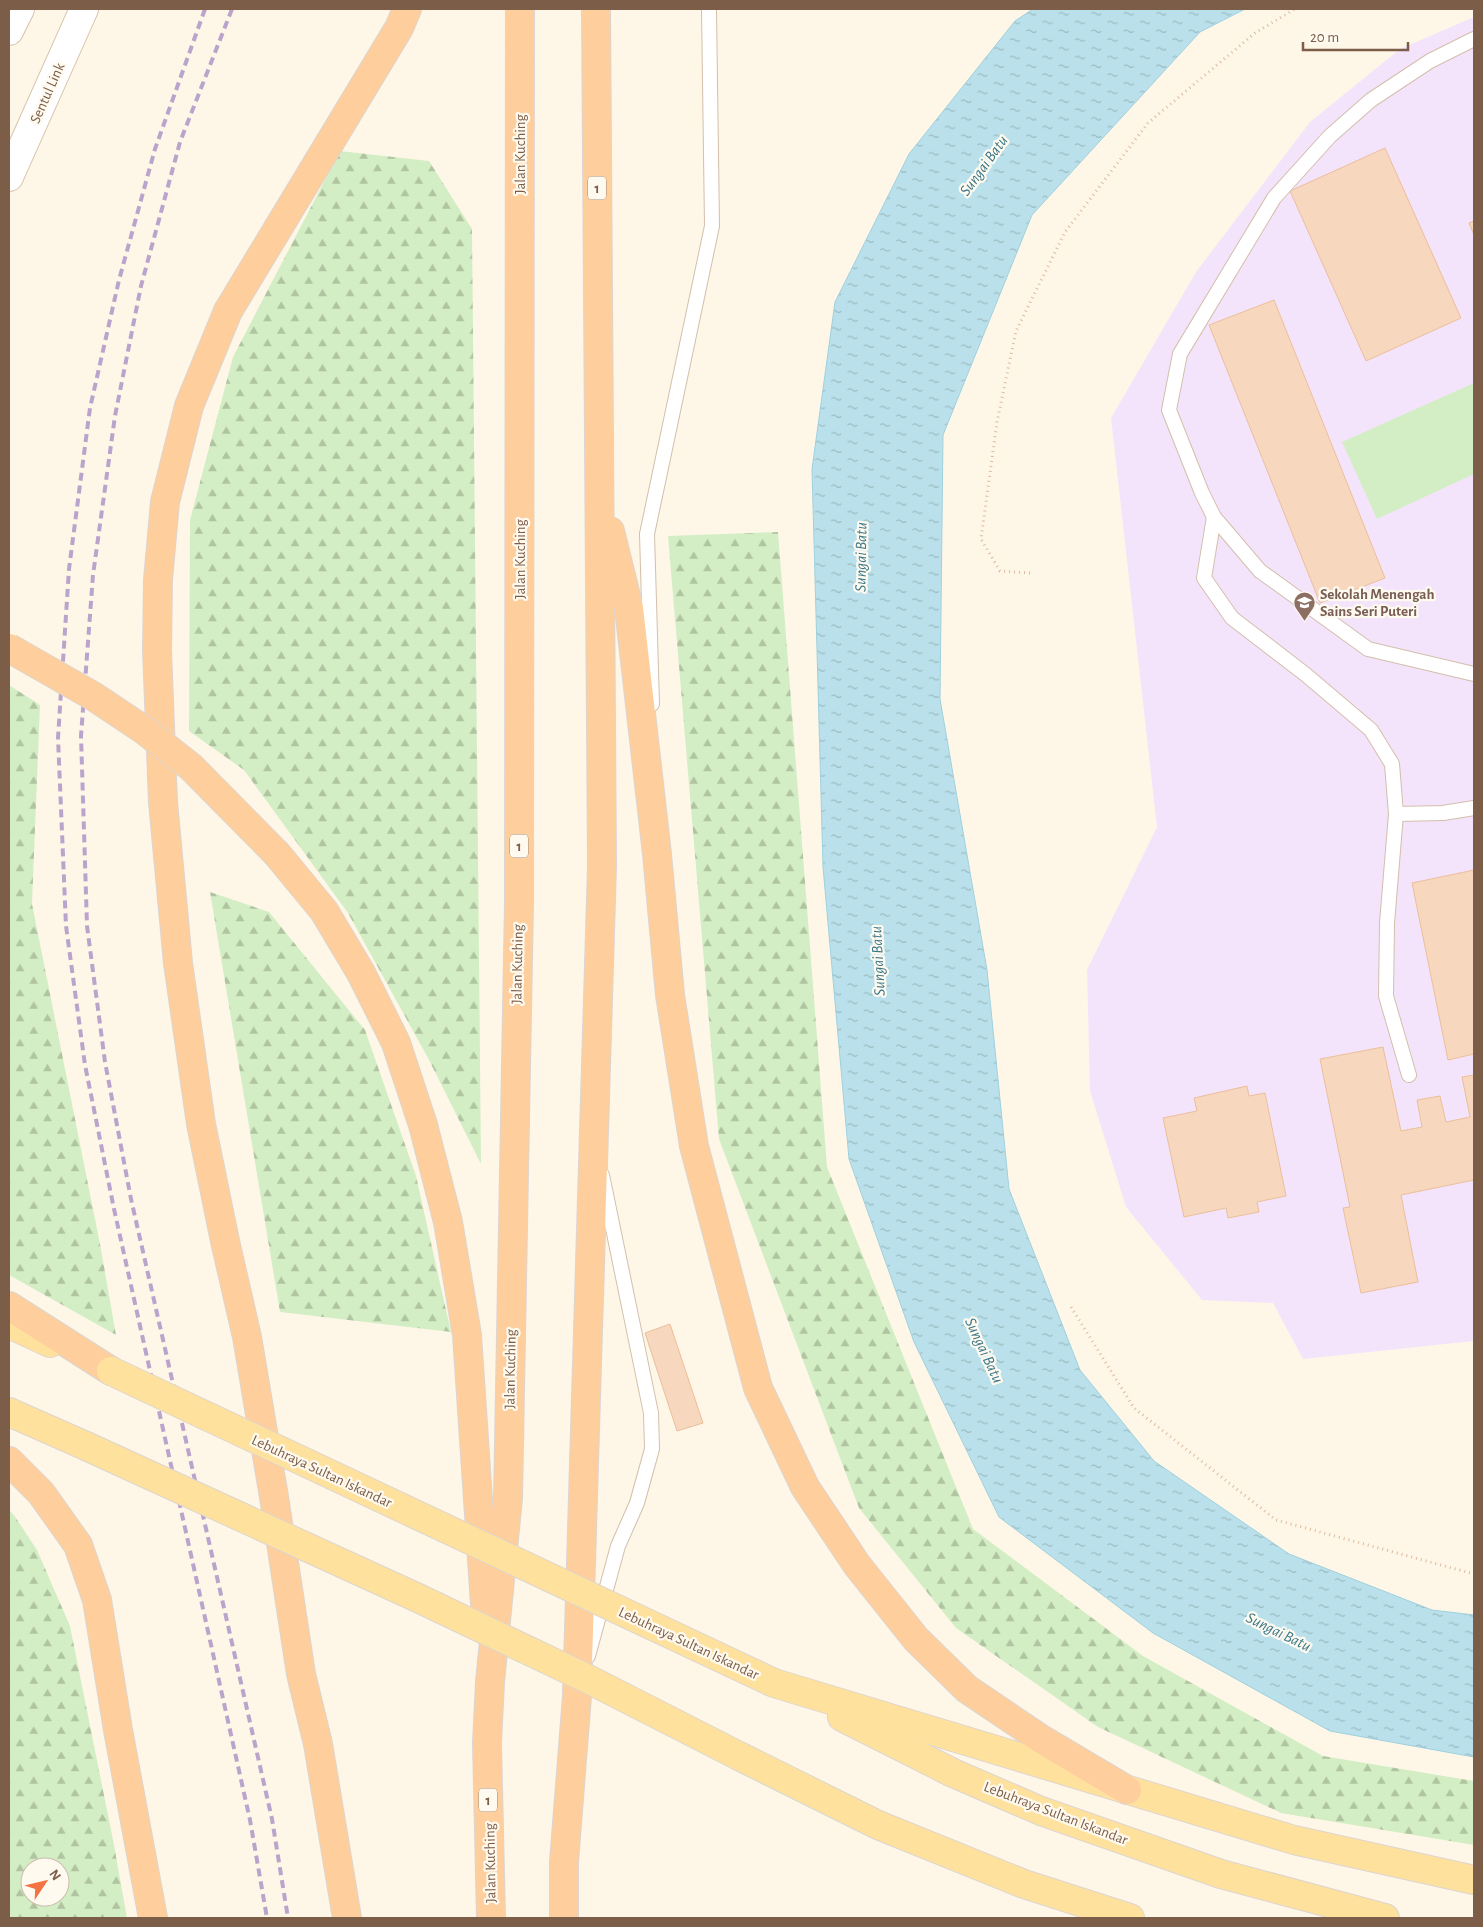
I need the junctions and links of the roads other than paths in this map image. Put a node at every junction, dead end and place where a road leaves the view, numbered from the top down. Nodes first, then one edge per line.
1 (20, 9) edge
2 (84, 9) edge
3 (407, 9) edge
4 (520, 9) edge
5 (596, 9) edge
6 (710, 9) edge
7 (9, 31) edge
8 (1474, 39) edge
9 (9, 177) edge
10 (600, 491) junction
11 (1214, 517) junction
12 (9, 648) edge
13 (1474, 674) edge
14 (1474, 808) edge
15 (1396, 814) junction
16 (657, 854) junction
17 (1409, 1075) dead end
18 (594, 1135) junction
19 (9, 1306) edge
20 (9, 1324) edge
21 (111, 1371) junction
22 (9, 1412) edge
23 (9, 1461) edge
24 (490, 1682) junction
25 (774, 1683) junction
26 (576, 1696) junction
27 (1127, 1790) junction
28 (1474, 1880) edge
29 (154, 1918) edge
30 (347, 1918) edge
31 (491, 1918) edge
32 (564, 1918) edge
33 (1130, 1918) edge
34 (1385, 1918) edge

1 - 7 main road
2 - 9 main road, Sentul Link
3 - 30 highway
4 - 24 highway, Jalan Kuching / 1
5 - 10 highway, 1
6 - 16 lane
8 - 11 lane
10 - 16 highway
10 - 18 highway, 1
11 - 13 lane
11 - 15 lane
12 - 24 highway, bridge
14 - 15 lane
15 - 17 lane
16 - 27 highway
18 - 26 highway, 1
18 - 26 lane
19 - 21 highway
20 - 21 main road, Lebuhraya Sultan Iskandar
21 - 25 main road, Lebuhraya Sultan Iskandar, bridge
22 - 33 main road, bridge
23 - 29 highway
24 - 31 highway, Jalan Kuching / 1
25 - 27 main road
25 - 34 main road, Lebuhraya Sultan Iskandar
26 - 32 highway, 1
27 - 28 main road

